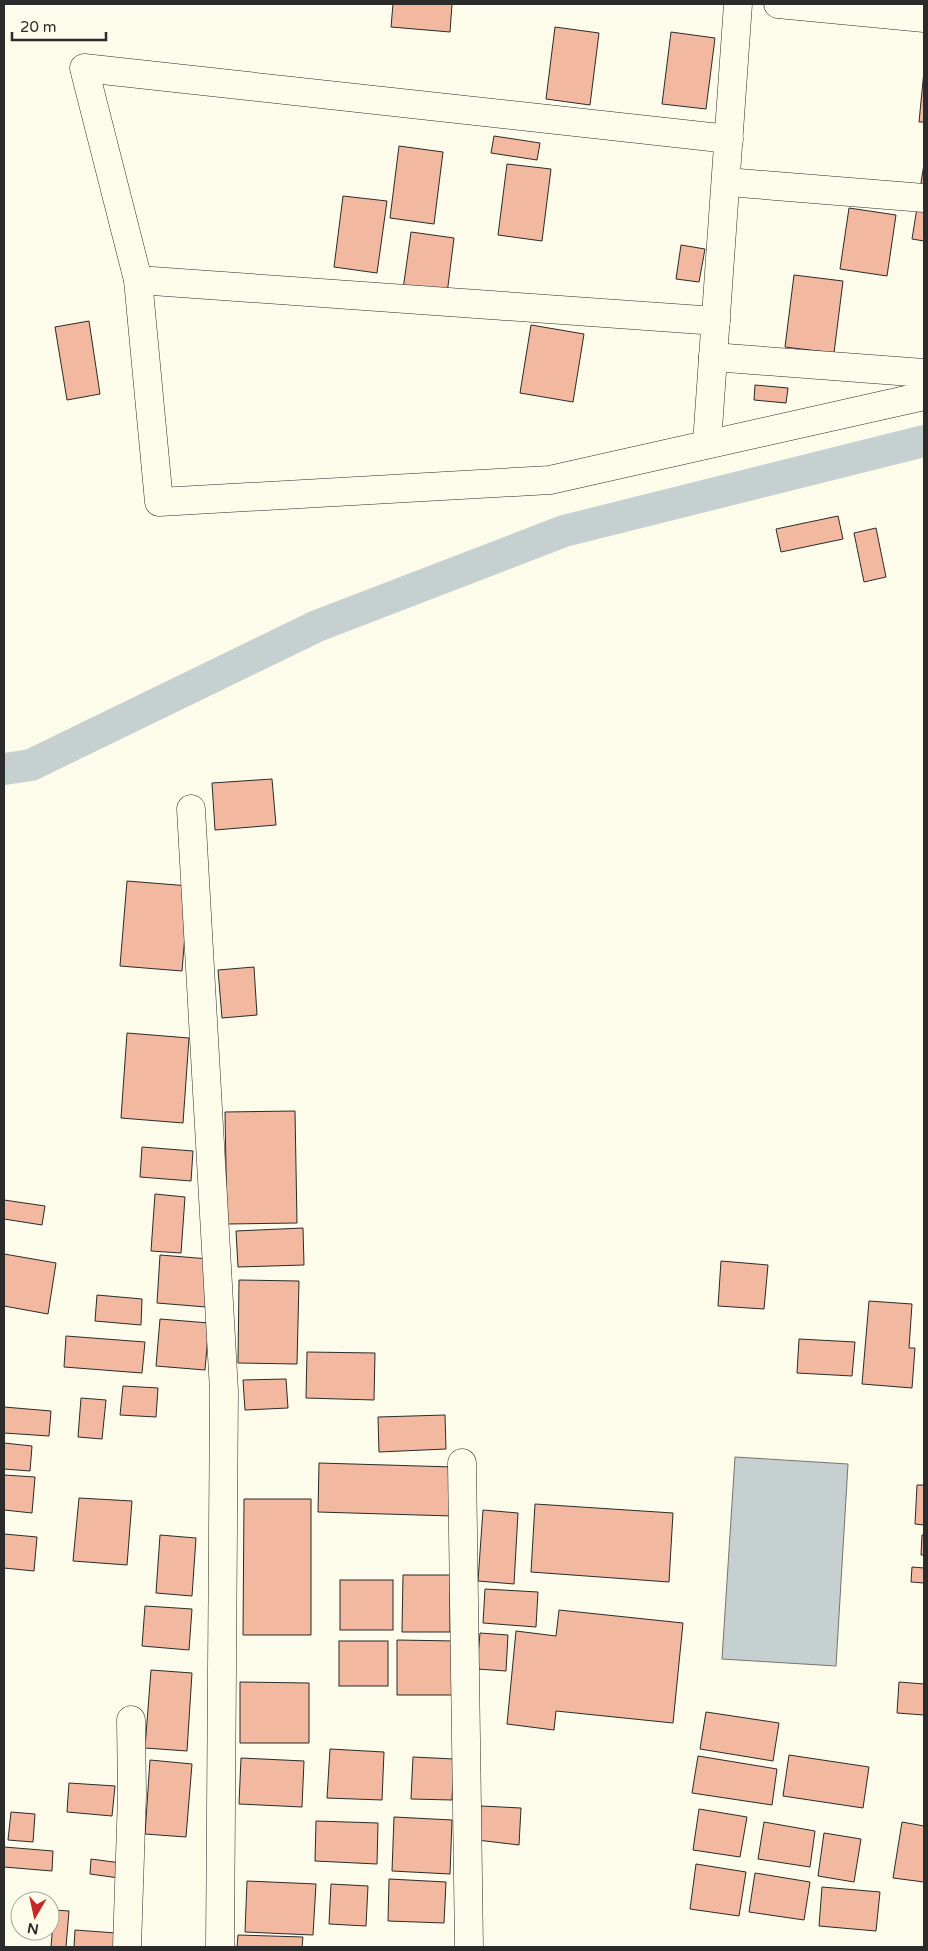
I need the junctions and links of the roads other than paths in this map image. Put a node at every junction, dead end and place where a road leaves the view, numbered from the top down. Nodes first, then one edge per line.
1 (738, 4) edge
2 (778, 4) edge
3 (924, 18) edge
4 (729, 139) junction
5 (726, 182) junction
6 (924, 198) edge
7 (138, 280) junction
8 (716, 321) junction
9 (713, 357) junction
10 (924, 373) edge
11 (924, 396) edge
12 (706, 443) junction
13 (192, 809) dead end
14 (462, 1463) dead end
15 (131, 1720) dead end
16 (127, 1947) edge
17 (220, 1947) edge
18 (470, 1947) edge

1 - 4 street
2 - 3 street
4 - 5 street
4 - 7 street
5 - 6 street
5 - 8 street
7 - 8 street
7 - 12 street
8 - 9 street
9 - 10 street
9 - 12 street
11 - 12 street
13 - 17 street
14 - 18 street
15 - 16 street

